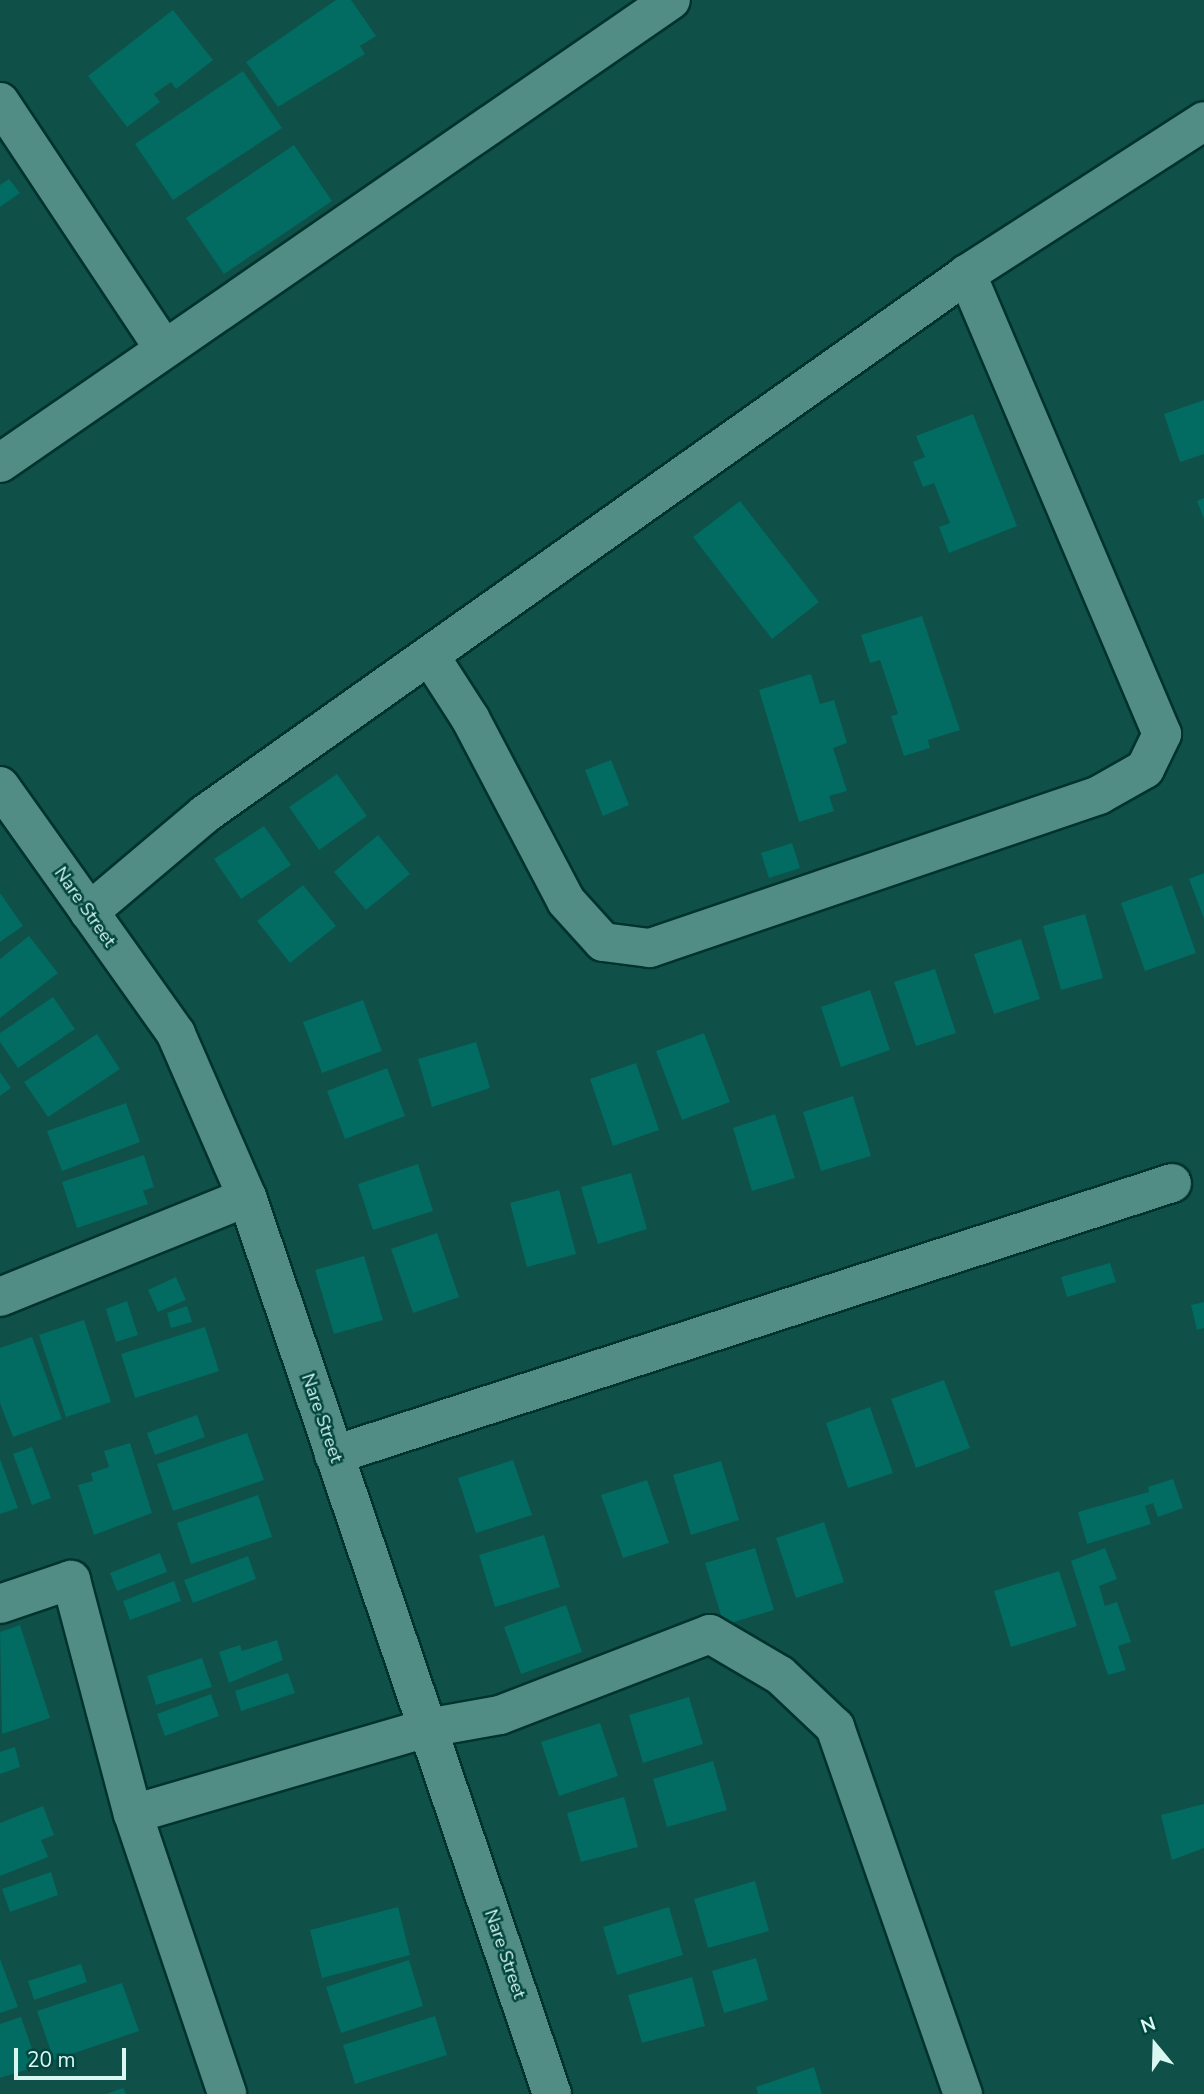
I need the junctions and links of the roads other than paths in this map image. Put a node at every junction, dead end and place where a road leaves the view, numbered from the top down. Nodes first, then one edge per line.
1 (671, 0) edge
2 (0, 102) edge
3 (1204, 121) edge
4 (967, 274) junction
5 (164, 349) junction
6 (0, 463) edge
7 (430, 656) junction
8 (0, 786) edge
9 (89, 912) junction
10 (1172, 1183) dead end
11 (247, 1197) junction
12 (0, 1297) edge
13 (334, 1455) junction
14 (0, 1604) edge
15 (427, 1728) junction
16 (133, 1815) junction
17 (227, 2094) edge
18 (552, 2094) edge
19 (963, 2094) edge

1 - 5 street
2 - 5 street
3 - 4 street
4 - 7 street
4 - 7 street
5 - 6 street
7 - 9 street
8 - 9 street, Nare Street
9 - 11 street, Nare Street
10 - 13 street
11 - 12 street
11 - 13 street, Nare Street
13 - 15 street, Nare Street
14 - 16 street
15 - 16 street
15 - 18 street, Nare Street
15 - 19 street
16 - 17 street

